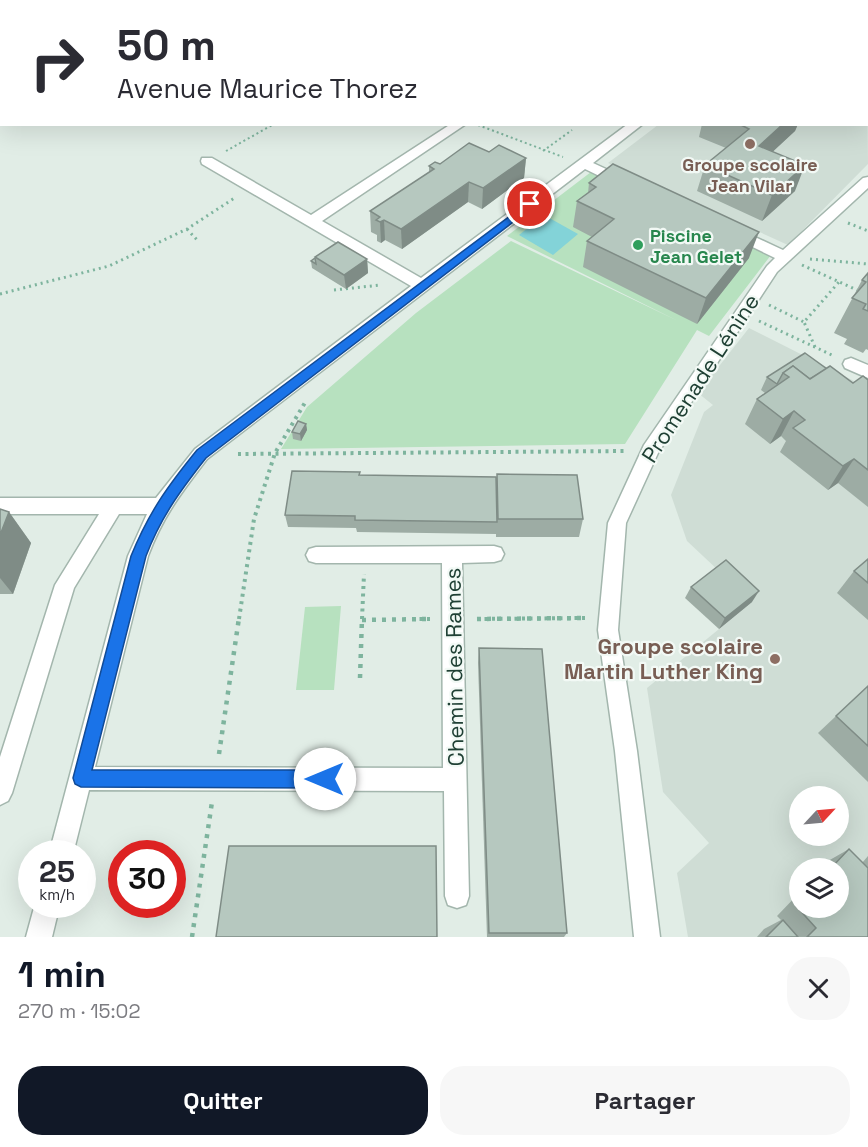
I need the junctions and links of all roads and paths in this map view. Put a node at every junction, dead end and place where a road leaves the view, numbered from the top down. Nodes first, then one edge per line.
1 (270, 126) edge
2 (457, 126) edge
3 (482, 126) edge
4 (635, 126) edge
5 (572, 130) dead end
6 (543, 151) junction
7 (207, 162) joint
8 (583, 163) junction
9 (868, 181) edge
10 (253, 186) junction
11 (643, 191) edge
12 (311, 222) junction
13 (724, 228) edge
14 (187, 229) junction
15 (198, 241) dead end
16 (785, 257) junction
17 (868, 264) edge
18 (839, 282) junction
19 (417, 283) junction
20 (334, 290) dead end
21 (0, 294) edge
22 (868, 295) edge
23 (746, 305) junction
24 (804, 322) junction
25 (816, 348) junction
26 (851, 364) joint
27 (868, 372) edge
28 (311, 392) dead end
29 (650, 450) junction
30 (275, 453) junction
31 (201, 454) junction
32 (0, 506) edge
33 (114, 506) junction
34 (162, 506) junction
35 (494, 554) dead end
36 (316, 555) dead end
37 (365, 555) junction
38 (452, 555) junction
39 (608, 618) junction
40 (427, 619) dead end
41 (453, 619) junction
42 (362, 620) junction
43 (360, 678) dead end
44 (218, 759) dead end
45 (81, 778) junction
46 (455, 780) junction
47 (213, 792) dead end
48 (0, 793) edge
49 (65, 840) edge
50 (457, 896) dead end
51 (44, 918) edge
52 (39, 937) edge
53 (192, 937) edge
54 (647, 937) edge

1 - 7 path
2 - 12 street
3 - 6 path
4 - 8 street
5 - 6 path
6 - 8 path
7 - 10 street
8 - 11 street
8 - 19 street
9 - 16 street, Promenade Lénine
10 - 12 street
10 - 14 path
12 - 19 street
13 - 16 street
14 - 15 path
14 - 21 path
16 - 17 path
16 - 18 path
16 - 23 street, Promenade Lénine
18 - 22 path
18 - 24 path
19 - 20 path
19 - 31 street
23 - 24 path
23 - 25 path
23 - 29 street, Promenade Lénine
24 - 25 path
25 - 26 path
26 - 27 street
28 - 30 path
29 - 30 path
29 - 39 street, Promenade Lénine
30 - 31 path
30 - 44 path
31 - 34 street
32 - 33 street
33 - 34 street
33 - 48 street
34 - 45 street
35 - 38 street
36 - 37 street
37 - 38 street
37 - 42 path
38 - 41 street, Chemin des Rames
39 - 41 path
39 - 54 street, Promenade Lénine
40 - 42 path
41 - 46 street, Chemin des Rames
42 - 43 path
45 - 46 street, Chemin des Rames
45 - 49 street
46 - 50 street, Chemin des Rames
47 - 53 path
51 - 52 street

